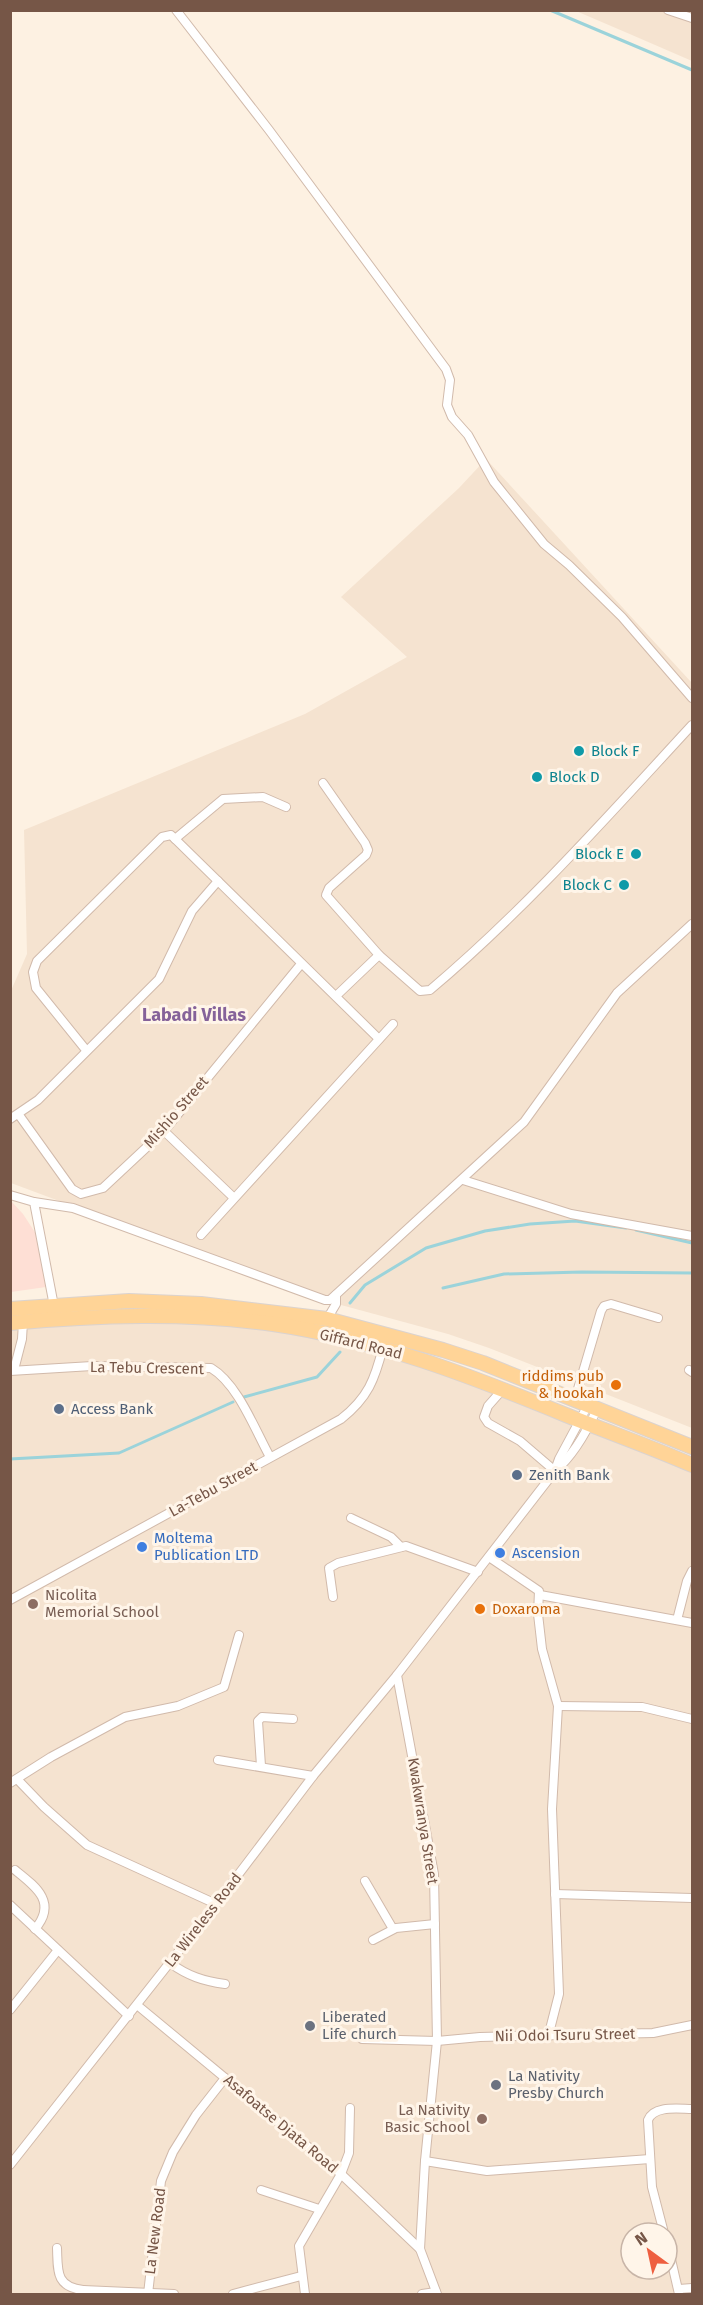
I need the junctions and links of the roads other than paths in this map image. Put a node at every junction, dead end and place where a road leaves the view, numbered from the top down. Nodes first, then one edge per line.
1 (176, 10) edge
2 (668, 10) edge
3 (693, 18) edge
4 (693, 698) edge
5 (693, 725) edge
6 (323, 783) dead end
7 (286, 807) dead end
8 (175, 839) junction
9 (218, 881) junction
10 (693, 924) edge
11 (379, 955) junction
12 (301, 964) junction
13 (336, 996) junction
14 (393, 1024) dead end
15 (379, 1039) junction
16 (86, 1050) junction
17 (19, 1115) junction
18 (10, 1119) edge
19 (164, 1131) junction
20 (463, 1180) junction
21 (10, 1195) edge
22 (233, 1197) junction
23 (34, 1202) junction
24 (201, 1235) dead end
25 (693, 1236) edge
26 (336, 1295) junction
27 (54, 1306) junction
28 (10, 1309) edge
29 (658, 1318) dead end
30 (327, 1319) junction
31 (17, 1322) edge
32 (383, 1347) junction
33 (12, 1370) edge
34 (504, 1389) junction
35 (587, 1404) junction
36 (585, 1423) junction
37 (693, 1447) edge
38 (270, 1457) junction
39 (693, 1465) edge
40 (555, 1471) junction
41 (351, 1518) dead end
42 (401, 1547) junction
43 (489, 1557) junction
44 (693, 1571) edge
45 (478, 1572) junction
46 (540, 1594) junction
47 (333, 1597) dead end
48 (10, 1600) edge
49 (677, 1620) junction
50 (693, 1623) edge
51 (239, 1635) dead end
52 (397, 1675) junction
53 (558, 1706) junction
54 (293, 1719) dead end
55 (693, 1719) edge
56 (218, 1760) dead end
57 (261, 1766) junction
58 (313, 1776) junction
59 (14, 1781) edge
60 (15, 1870) dead end
61 (365, 1881) dead end
62 (555, 1894) junction
63 (693, 1898) edge
64 (216, 1904) junction
65 (10, 1905) edge
66 (435, 1924) junction
67 (35, 1929) junction
68 (393, 1929) junction
69 (373, 1940) dead end
70 (58, 1950) junction
71 (170, 1963) junction
72 (225, 1984) dead end
73 (137, 2004) junction
74 (11, 2007) edge
75 (129, 2016) junction
76 (693, 2025) edge
77 (548, 2037) junction
78 (362, 2039) dead end
79 (437, 2041) junction
80 (225, 2078) junction
81 (350, 2108) dead end
82 (693, 2109) edge
83 (650, 2159) junction
84 (425, 2161) junction
85 (10, 2165) edge
86 (341, 2174) junction
87 (261, 2190) dead end
88 (319, 2209) junction
89 (661, 2221) edge
90 (57, 2248) dead end
91 (420, 2249) junction
92 (301, 2276) junction
93 (693, 2288) edge
94 (82, 2292) edge
95 (679, 2292) edge
96 (437, 2293) edge
97 (148, 2294) edge
98 (174, 2295) edge
99 (233, 2295) edge
100 (305, 2295) edge
101 (422, 2295) edge

1 - 4 street
2 - 3 street
5 - 11 street
6 - 11 street
7 - 8 street
8 - 9 street
8 - 16 street
9 - 12 street
9 - 16 street
10 - 20 street
11 - 13 street
12 - 13 street
12 - 19 street, Mishio Street
13 - 15 street
14 - 15 street
15 - 22 street
16 - 17 street
17 - 18 street
17 - 19 street, Mishio Street
19 - 22 street
20 - 25 street
20 - 26 street
21 - 23 street
22 - 24 street
23 - 26 street
23 - 27 street
26 - 30 street
27 - 28 main road, Giffard Road
27 - 30 main road, Giffard Road
29 - 35 street
30 - 35 main road, Giffard Road
31 - 32 main road, Giffard Road
31 - 33 street
32 - 34 main road, Giffard Road
32 - 38 street, La-Tebu Street
33 - 38 street, La Tebu Crescent
34 - 36 main road, Giffard Road
34 - 40 street
35 - 36 street
35 - 37 main road, Giffard Road
36 - 39 main road, Giffard Road
36 - 40 street
38 - 48 street, La-Tebu Street
40 - 43 street
41 - 42 street
42 - 45 street
42 - 47 street
43 - 45 street
43 - 46 street
44 - 49 street
45 - 52 street
46 - 49 street
46 - 53 street
49 - 50 street
51 - 59 street
52 - 58 street, La Wireless Road
52 - 66 street, Kwakwranya Street
53 - 55 street
53 - 62 street
54 - 57 street
56 - 57 street
57 - 58 street
58 - 64 street, La Wireless Road
59 - 64 street
60 - 67 street
61 - 68 street
62 - 63 street
62 - 77 street
64 - 71 street, La Wireless Road
65 - 67 street
66 - 68 street
66 - 79 street, Kwakwranya Street
67 - 70 street
68 - 69 street
70 - 74 street
70 - 75 street
71 - 72 street
71 - 73 street, La Wireless Road
73 - 75 street, La Wireless Road
73 - 80 street, Asafoatse Djata Road
75 - 85 street, La Wireless Road
76 - 77 street, Nii Odoi Tsuru Street
77 - 79 street, Nii Odoi Tsuru Street
78 - 79 street, Nii Odoi Tsuru Street
79 - 84 street, Kwakwranya Street
80 - 86 street, Asafoatse Djata Road
80 - 97 street, La New Road
81 - 86 street
82 - 83 street
83 - 84 street
83 - 89 street
84 - 91 street, Kwakwranya Street
86 - 88 street
86 - 91 street, Asafoatse Djata Road
87 - 88 street
88 - 92 street
90 - 94 street
91 - 96 street, Kwakwranya Street
92 - 99 street
92 - 100 street
93 - 95 street
94 - 97 street
96 - 101 street
97 - 98 street

